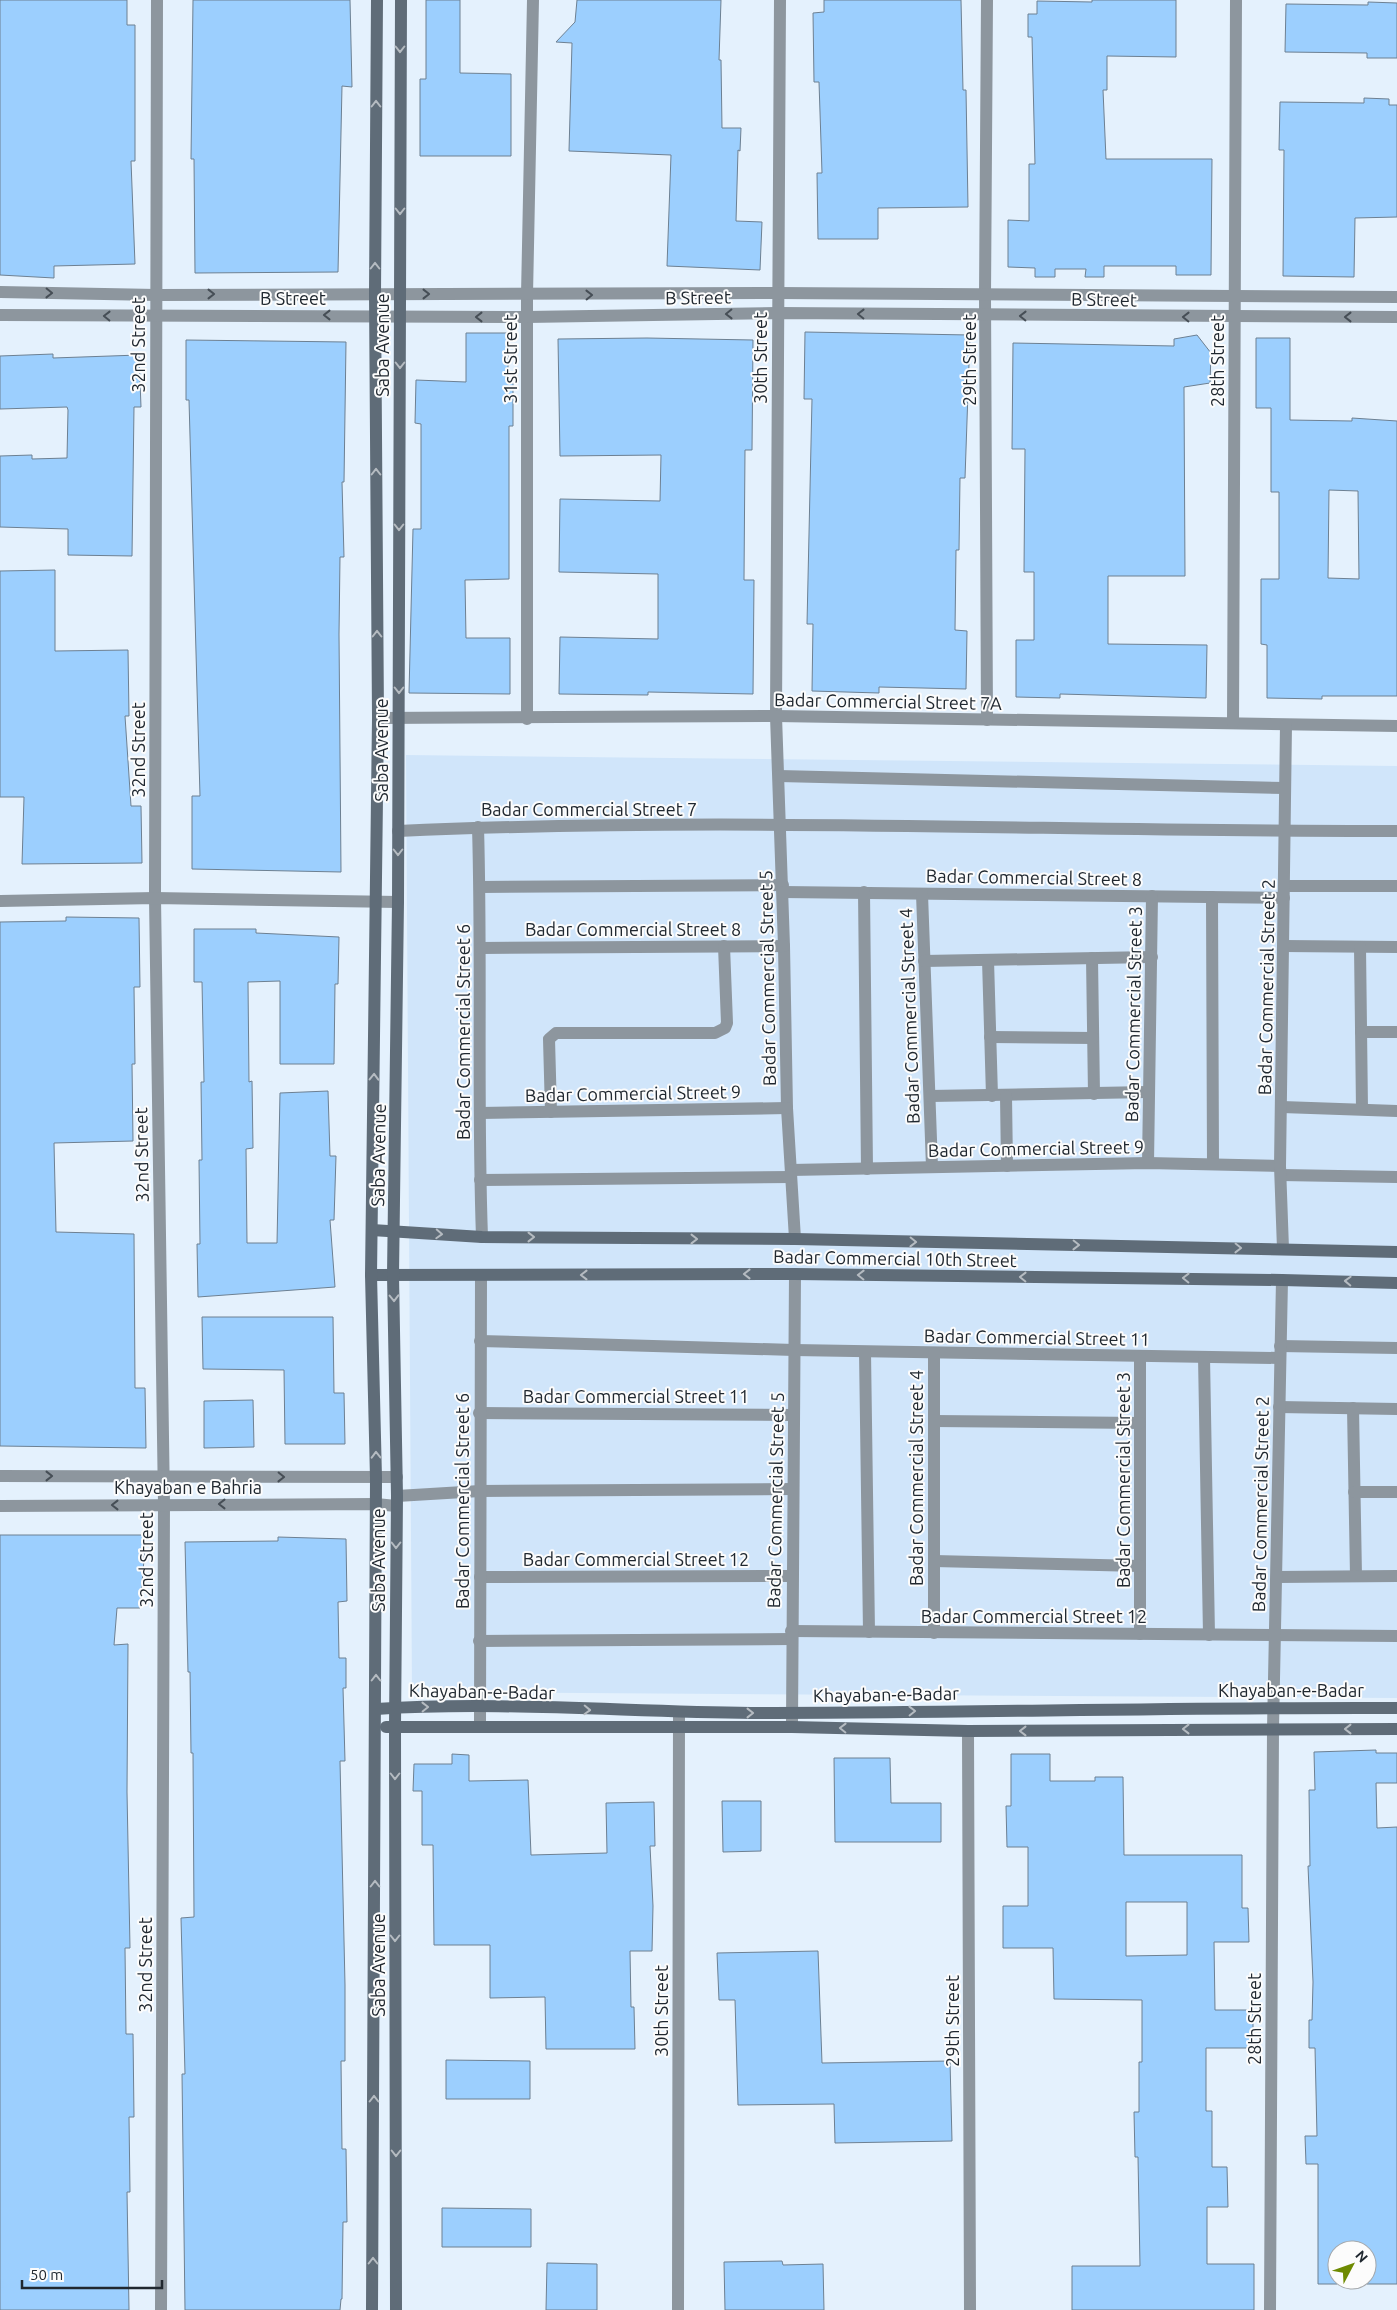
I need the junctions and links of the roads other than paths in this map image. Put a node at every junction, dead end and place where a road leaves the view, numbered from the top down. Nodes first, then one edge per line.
1 (157, 0) edge
2 (377, 0) edge
3 (400, 0) edge
4 (533, 0) edge
5 (780, 0) edge
6 (987, 0) edge
7 (1236, 0) edge
8 (0, 292) edge
9 (777, 293) junction
10 (375, 294) junction
11 (399, 294) junction
12 (156, 295) junction
13 (527, 295) junction
14 (985, 296) junction
15 (1235, 296) junction
16 (1397, 296) edge
17 (778, 313) junction
18 (0, 315) edge
19 (375, 315) junction
20 (986, 315) junction
21 (156, 316) junction
22 (400, 316) junction
23 (527, 317) junction
24 (1397, 317) edge
25 (1235, 318) junction
26 (776, 716) junction
27 (378, 718) junction
28 (398, 719) junction
29 (527, 719) junction
30 (986, 720) junction
31 (1233, 723) junction
32 (1286, 725) junction
33 (1397, 726) edge
34 (779, 776) junction
35 (1285, 788) junction
36 (781, 826) junction
37 (478, 827) junction
38 (398, 831) junction
39 (1397, 831) edge
40 (1285, 832) junction
41 (1397, 886) edge
42 (480, 887) junction
43 (783, 888) junction
44 (864, 892) junction
45 (1284, 892) junction
46 (922, 894) junction
47 (1152, 896) junction
48 (1212, 897) junction
49 (155, 898) junction
50 (0, 901) edge
51 (376, 901) junction
52 (398, 902) junction
53 (724, 946) junction
54 (784, 946) junction
55 (1284, 946) junction
56 (1360, 947) junction
57 (1397, 947) edge
58 (481, 948) junction
59 (1152, 957) junction
60 (1092, 958) junction
61 (988, 960) junction
62 (924, 961) junction
63 (1361, 1032) junction
64 (1397, 1032) edge
65 (990, 1037) junction
66 (1093, 1038) junction
67 (1148, 1092) junction
68 (1094, 1094) junction
69 (930, 1096) junction
70 (992, 1096) junction
71 (1006, 1096) junction
72 (1282, 1107) junction
73 (787, 1108) junction
74 (1362, 1110) junction
75 (1397, 1111) edge
76 (551, 1112) junction
77 (480, 1113) junction
78 (1148, 1163) junction
79 (1212, 1164) junction
80 (1007, 1166) junction
81 (932, 1167) junction
82 (867, 1168) junction
83 (1281, 1171) junction
84 (791, 1173) junction
85 (1397, 1177) edge
86 (480, 1180) junction
87 (372, 1230) junction
88 (395, 1232) junction
89 (482, 1237) junction
90 (795, 1240) junction
91 (1283, 1249) junction
92 (1397, 1252) edge
93 (795, 1274) junction
94 (371, 1275) junction
95 (393, 1275) junction
96 (481, 1275) junction
97 (1282, 1280) junction
98 (1397, 1283) edge
99 (480, 1341) junction
100 (1397, 1348) edge
101 (794, 1350) junction
102 (865, 1352) junction
103 (1280, 1352) junction
104 (934, 1353) junction
105 (1140, 1356) junction
106 (1204, 1357) junction
107 (1279, 1407) junction
108 (1353, 1408) junction
109 (1397, 1409) edge
110 (479, 1413) junction
111 (793, 1415) junction
112 (934, 1420) junction
113 (1140, 1423) junction
114 (0, 1476) edge
115 (163, 1476) junction
116 (397, 1477) junction
117 (376, 1478) junction
118 (792, 1489) junction
119 (480, 1491) junction
120 (1354, 1492) junction
121 (1397, 1492) edge
122 (396, 1501) junction
123 (164, 1504) junction
124 (376, 1504) junction
125 (0, 1506) edge
126 (934, 1561) junction
127 (1140, 1566) junction
128 (792, 1576) junction
129 (1356, 1576) junction
130 (1397, 1576) edge
131 (480, 1577) junction
132 (1277, 1577) junction
133 (868, 1632) junction
134 (934, 1633) junction
135 (1140, 1634) junction
136 (791, 1635) junction
137 (1209, 1635) junction
138 (1276, 1635) junction
139 (1397, 1636) edge
140 (480, 1641) junction
141 (480, 1706) junction
142 (1274, 1707) junction
143 (395, 1708) junction
144 (1397, 1708) edge
145 (376, 1709) junction
146 (679, 1712) junction
147 (792, 1713) junction
148 (376, 1727) junction
149 (395, 1727) junction
150 (480, 1727) junction
151 (679, 1727) junction
152 (792, 1727) junction
153 (1273, 1729) junction
154 (1397, 1729) edge
155 (968, 1731) junction
156 (162, 2310) edge
157 (372, 2310) edge
158 (396, 2310) edge
159 (678, 2310) edge
160 (970, 2310) edge
161 (1270, 2310) edge

1 - 12 street, 32nd Street
10 -> 2 main road, Saba Avenue
3 -> 11 main road, Saba Avenue
4 - 13 street, 31st Street
5 - 9 street, 30th Street
6 - 14 street, 29th Street
7 - 15 street, 28th Street
8 -> 12 street, B Street
13 -> 9 street, B Street
9 - 14 street, B Street
9 - 17 street, 30th Street
10 - 11 street, B Street
12 -> 10 street, B Street
10 - 19 main road, Saba Avenue
11 -> 13 street, B Street
11 - 22 main road, Saba Avenue
12 - 21 street, 32nd Street
13 - 23 street, 31st Street
14 - 15 street, B Street
14 - 20 street, 29th Street
15 - 16 street, B Street
15 - 25 street, 28th Street
20 -> 17 street, B Street
17 -> 23 street, B Street
17 - 26 street, 30th Street
21 -> 18 street, B Street
19 -> 21 street, B Street
19 - 22 street, B Street
27 -> 19 main road, Saba Avenue
25 -> 20 street, B Street
20 - 30 street, 29th Street
21 - 49 street, 32nd Street
23 -> 22 street, B Street
22 -> 28 main road, Saba Avenue
23 - 29 street, 31st Street
24 -> 25 street, B Street
25 - 31 street, 28th Street
26 - 29 street, Badar Commercial Street 7A
26 - 30 street, Badar Commercial Street 7A
26 - 34 street, Badar Commercial Street 5
27 - 28 street, Badar Commercial Street 7A
27 - 51 main road, Saba Avenue
28 - 29 street, Badar Commercial Street 7A
28 - 38 main road, Saba Avenue
30 - 31 street, Badar Commercial Street 7A
31 - 32 street, Badar Commercial Street 7A
32 - 33 street, Badar Commercial Street 7A
32 - 35 street, Badar Commercial Street 2
34 - 35 street
34 - 36 street, Badar Commercial Street 5
35 - 40 street, Badar Commercial Street 2
36 - 37 street, Badar Commercial Street 7
36 - 40 street, Badar Commercial Street 7
36 - 43 street, Badar Commercial Street 5
37 - 38 street, Badar Commercial Street 7
37 - 42 street, Badar Commercial Street 6
38 -> 52 main road, Saba Avenue
39 - 40 street, Badar Commercial Street 7
40 - 45 street, Badar Commercial Street 2
41 - 45 street, Badar Commercial Street 8
42 - 43 street, Badar Commercial Street 8
42 - 58 street, Badar Commercial Street 6
43 - 44 street, Badar Commercial Street 8
43 - 54 street, Badar Commercial Street 5
44 - 46 street, Badar Commercial Street 8
44 - 82 street
45 - 48 street, Badar Commercial Street 8
45 - 55 street, Badar Commercial Street 2
46 - 47 street, Badar Commercial Street 8
46 - 62 street, Badar Commercial Street 4
47 - 48 street, Badar Commercial Street 8
47 - 59 street, Badar Commercial Street 3
48 - 79 street
49 - 50 street
49 - 51 street
49 - 115 street, 32nd Street
51 - 52 street
87 -> 51 main road, Saba Avenue
52 - 88 main road, Saba Avenue
53 - 54 street, Badar Commercial Street 8
53 - 58 street, Badar Commercial Street 8
53 - 76 street
54 - 73 street, Badar Commercial Street 5
55 - 56 street
55 - 72 street, Badar Commercial Street 2
56 - 57 street
56 - 63 street
58 - 77 street, Badar Commercial Street 6
59 - 60 street
59 - 67 street, Badar Commercial Street 3
60 - 61 street
60 - 66 street
61 - 62 street
61 - 65 street
62 - 69 street, Badar Commercial Street 4
63 - 64 street
63 - 74 street
65 - 66 street
65 - 70 street
66 - 68 street
67 - 68 street
67 - 78 street, Badar Commercial Street 3
68 - 71 street
69 - 70 street
69 - 81 street, Badar Commercial Street 4
70 - 71 street
71 - 80 street
72 - 74 street
72 - 83 street, Badar Commercial Street 2
73 - 76 street, Badar Commercial Street 9
73 - 84 street, Badar Commercial Street 5
74 - 75 street
76 - 77 street, Badar Commercial Street 9
77 - 86 street, Badar Commercial Street 6
78 - 79 street, Badar Commercial Street 9
78 - 80 street, Badar Commercial Street 9
79 - 83 street, Badar Commercial Street 9
80 - 81 street, Badar Commercial Street 9
81 - 82 street, Badar Commercial Street 9
82 - 84 street, Badar Commercial Street 9
83 - 85 street, Badar Commercial Street 9
83 - 91 street, Badar Commercial Street 2
84 - 86 street, Badar Commercial Street 9
84 - 90 street, Badar Commercial Street 5
86 - 89 street, Badar Commercial Street 6
87 - 88 main road, Badar Commercial 10th Street
87 - 94 main road, Saba Avenue
88 -> 89 main road, Badar Commercial 10th Street
88 - 95 main road, Saba Avenue
89 -> 90 main road, Badar Commercial 10th Street
90 -> 91 main road, Badar Commercial 10th Street
91 - 92 main road, Badar Commercial 10th Street
93 -> 96 main road, Badar Commercial 10th Street
97 -> 93 main road, Badar Commercial 10th Street
93 - 101 street, Badar Commercial Street 5
94 - 95 main road, Badar Commercial 10th Street
117 -> 94 main road, Saba Avenue
95 - 96 main road, Badar Commercial 10th Street
95 -> 116 main road, Saba Avenue
96 - 99 street, Badar Commercial Street 6
98 -> 97 main road, Badar Commercial 10th Street
97 - 103 street, Badar Commercial Street 2
99 - 101 street, Badar Commercial Street 11
99 - 110 street, Badar Commercial Street 6
100 - 103 street, Badar Commercial Street 11
101 - 102 street, Badar Commercial Street 11
101 - 111 street, Badar Commercial Street 5
102 - 104 street, Badar Commercial Street 11
102 - 133 street
103 - 106 street, Badar Commercial Street 11
103 - 107 street, Badar Commercial Street 2
104 - 105 street, Badar Commercial Street 11
104 - 112 street, Badar Commercial Street 4
105 - 106 street, Badar Commercial Street 11
105 - 113 street, Badar Commercial Street 3
106 - 137 street
107 - 108 street
107 - 132 street, Badar Commercial Street 2
108 - 109 street
108 - 120 street
110 - 111 street, Badar Commercial Street 11
110 - 119 street, Badar Commercial Street 6
111 - 118 street, Badar Commercial Street 5
112 - 113 street
112 - 126 street, Badar Commercial Street 4
113 - 127 street, Badar Commercial Street 3
114 -> 115 street
115 -> 117 street
115 - 123 street, 32nd Street
116 - 117 street
116 - 122 main road, Saba Avenue
117 - 124 main road, Saba Avenue
118 - 119 street, Khayaban e Bahria
118 - 128 street, Badar Commercial Street 5
119 - 122 street, Khayaban e Bahria
119 - 131 street, Badar Commercial Street 6
120 - 121 street
120 - 129 street
122 - 124 street, Khayaban e Bahria
122 -> 143 main road, Saba Avenue
124 -> 123 street, Khayaban e Bahria
123 -> 125 street, Khayaban e Bahria
123 - 156 street, 32nd Street
145 -> 124 main road, Saba Avenue
126 - 127 street
126 - 134 street, Badar Commercial Street 4
127 - 135 street, Badar Commercial Street 3
128 - 131 street, Badar Commercial Street 12
128 - 136 street, Badar Commercial Street 5
129 - 130 street
129 - 132 street
131 - 140 street, Badar Commercial Street 6
132 - 138 street, Badar Commercial Street 2
133 - 134 street, Badar Commercial Street 12
133 - 136 street, Badar Commercial Street 12
134 - 135 street, Badar Commercial Street 12
135 - 137 street, Badar Commercial Street 12
136 - 140 street, Badar Commercial Street 12
136 - 147 street, Badar Commercial Street 5
137 - 138 street, Badar Commercial Street 12
138 - 139 street, Badar Commercial Street 12
138 - 142 street, Badar Commercial Street 2
140 - 141 street, Badar Commercial Street 6
143 -> 141 main road, Khayaban-e-Badar
141 -> 146 main road, Khayaban-e-Badar
141 - 150 street, Badar Commercial Street 6
142 - 144 main road, Khayaban-e-Badar
147 -> 142 main road, Khayaban-e-Badar
142 - 153 street, Badar Commercial Street 2
143 - 145 main road, Khayaban-e-Badar
143 - 149 main road, Saba Avenue
145 - 148 main road, Saba Avenue
146 -> 147 main road, Khayaban-e-Badar
146 - 151 street, 30th Street
147 - 152 street, Badar Commercial Street 5
148 - 149 main road, Khayaban-e-Badar
157 -> 148 main road, Saba Avenue
149 - 150 main road, Khayaban-e-Badar
149 -> 158 main road, Saba Avenue
150 - 151 main road, Khayaban-e-Badar
151 - 152 main road, Khayaban-e-Badar
151 - 159 street, 30th Street
155 -> 152 main road, Khayaban-e-Badar
154 -> 153 main road, Khayaban-e-Badar
153 -> 155 main road, Khayaban-e-Badar
153 - 161 street, 28th Street
155 - 160 street, 29th Street

